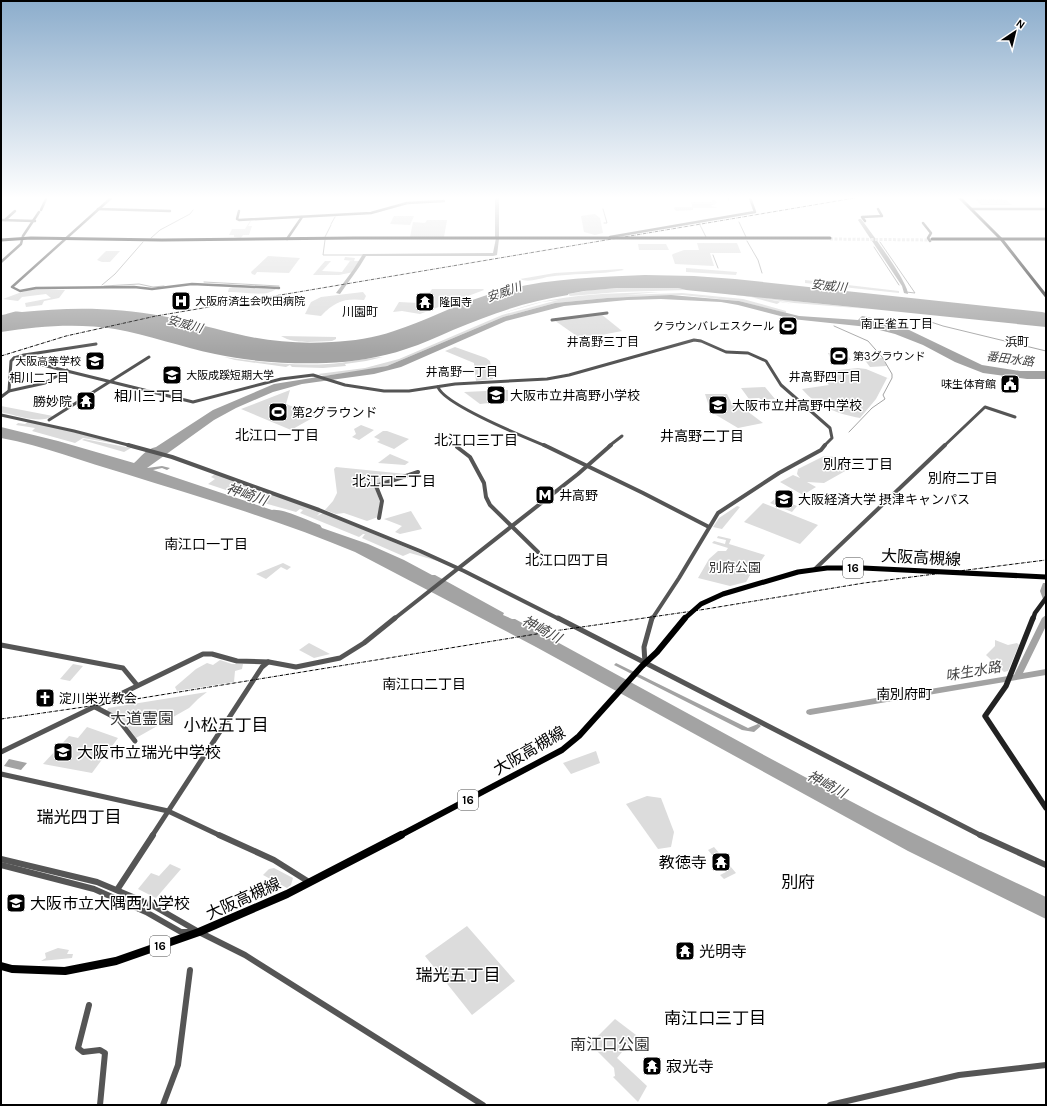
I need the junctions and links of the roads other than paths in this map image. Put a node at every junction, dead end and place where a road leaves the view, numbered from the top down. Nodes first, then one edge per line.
1 (15, 250) edge
2 (53, 250) edge
3 (1010, 250) edge
4 (1, 262) edge
5 (279, 288) dead end
6 (1046, 296) edge
7 (607, 313) dead end
8 (552, 320) dead end
9 (96, 344) dead end
10 (149, 357) dead end
11 (14, 358) junction
12 (67, 370) junction
13 (110, 381) junction
14 (438, 387) junction
15 (9, 391) junction
16 (1, 397) edge
17 (2, 414) edge
18 (1015, 417) dead end
19 (49, 420) dead end
20 (622, 436) dead end
21 (457, 447) dead end
22 (587, 466) junction
23 (418, 472) dead end
24 (379, 518) dead end
25 (511, 527) junction
26 (709, 527) junction
27 (538, 552) dead end
28 (815, 569) junction
29 (457, 570) junction
30 (1046, 577) edge
31 (1046, 598) edge
32 (1, 645) edge
33 (269, 662) junction
34 (644, 665) junction
35 (137, 685) junction
36 (95, 707) junction
37 (135, 741) dead end
38 (1, 752) edge
39 (1, 774) edge
40 (1046, 808) edge
41 (168, 811) junction
42 (1, 859) edge
43 (1, 865) edge
44 (1046, 865) edge
45 (309, 883) junction
46 (117, 890) junction
47 (199, 932) junction
48 (1, 966) edge
49 (190, 970) dead end
50 (90, 1005) dead end
51 (1046, 1065) edge
52 (100, 1105) edge
53 (163, 1105) edge
54 (483, 1105) edge
55 (830, 1105) edge

1 - 4 street
2 - 5 street
3 - 6 main road
7 - 8 street
9 - 11 street
10 - 13 street
11 - 12 street
11 - 15 street
12 - 13 street
12 - 15 street
13 - 14 street
13 - 19 street
14 - 22 street
14 - 26 street
15 - 16 street
17 - 29 street
18 - 28 street
20 - 22 street
21 - 25 street
22 - 25 street
22 - 26 street
23 - 24 street
25 - 27 street
25 - 29 street
26 - 34 street
28 - 30 main road, 大阪高槻線 / 16
28 - 34 main road, 大阪高槻線 / 16
29 - 33 street
29 - 34 street
31 - 40 main road
32 - 35 street
33 - 35 street
33 - 41 street
34 - 44 street
34 - 45 main road, 大阪高槻線 / 16
35 - 36 street
36 - 37 street
36 - 38 street
39 - 41 street
41 - 45 street
41 - 46 street
42 - 46 street
43 - 47 street
45 - 47 main road, 大阪高槻線 / 16
46 - 47 street
47 - 48 main road, 大阪高槻線 / 16
47 - 54 street
49 - 53 street
50 - 52 street
51 - 55 street

